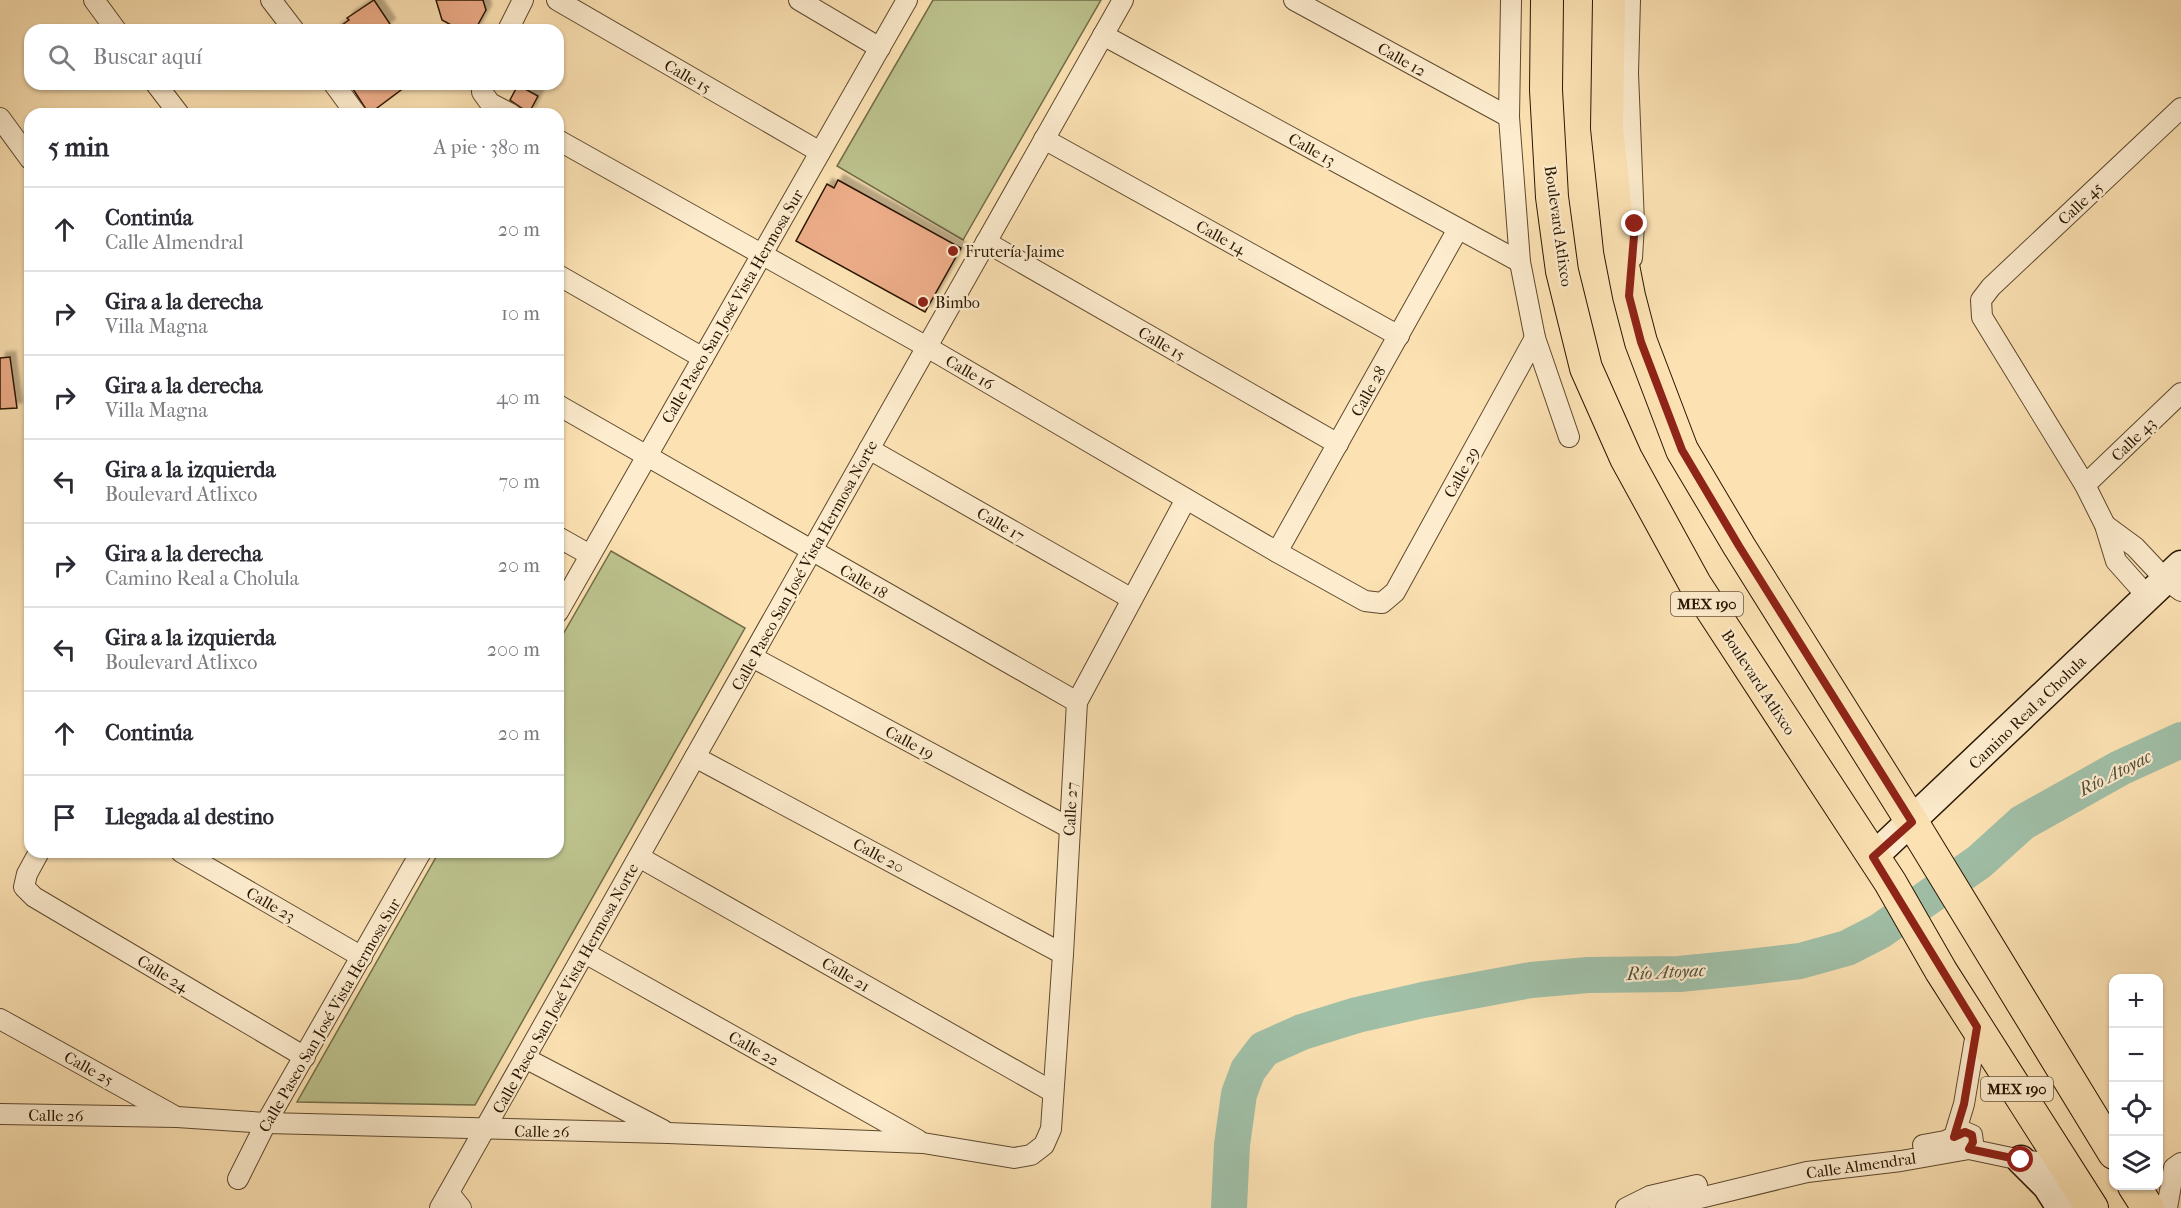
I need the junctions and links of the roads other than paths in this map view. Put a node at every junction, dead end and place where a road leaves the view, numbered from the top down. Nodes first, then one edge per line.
1 (94, 0) edge
2 (271, 0) edge
3 (523, 0) edge
4 (557, 0) edge
5 (799, 0) edge
6 (907, 0) edge
7 (1123, 0) edge
8 (1294, 0) edge
9 (1511, 0) edge
10 (1546, 0) edge
11 (1609, 0) edge
12 (1630, 0) edge
13 (112, 24) edge
14 (289, 24) edge
15 (511, 24) edge
16 (1103, 35) junction
17 (880, 48) junction
18 (161, 90) edge
19 (338, 90) edge
20 (483, 90) edge
21 (174, 108) edge
22 (352, 108) edge
23 (500, 108) edge
24 (2181, 108) edge
25 (1509, 117) junction
26 (0, 118) edge
27 (1044, 139) junction
28 (564, 143) edge
29 (24, 151) edge
30 (820, 152) junction
31 (1458, 229) junction
32 (986, 242) junction
33 (762, 253) junction
34 (1520, 262) junction
35 (564, 278) edge
36 (1629, 296) junction
37 (1399, 336) junction
38 (1535, 338) junction
39 (927, 347) junction
40 (703, 358) junction
41 (2181, 393) edge
42 (564, 408) edge
43 (1569, 437) dead end
44 (1338, 444) junction
45 (869, 449) junction
46 (647, 456) junction
47 (2085, 485) junction
48 (1186, 499) junction
49 (564, 540) edge
50 (812, 551) junction
51 (1277, 552) junction
52 (590, 555) junction
53 (2169, 583) edge
54 (1132, 599) junction
55 (564, 601) edge
56 (1382, 603) joint
57 (752, 657) junction
58 (1077, 702) junction
59 (695, 757) junction
60 (1912, 822) junction
61 (1068, 827) junction
62 (639, 857) junction
63 (36, 858) edge
64 (191, 858) edge
65 (415, 858) edge
66 (1881, 870) junction
67 (585, 953) junction
68 (1063, 954) junction
69 (362, 957) junction
70 (0, 1019) edge
71 (1977, 1027) junction
72 (305, 1057) junction
73 (525, 1058) junction
74 (1053, 1092) junction
75 (0, 1114) edge
76 (177, 1117) junction
77 (266, 1123) junction
78 (485, 1130) junction
79 (668, 1133) junction
80 (1954, 1137) junction
81 (923, 1143) junction
82 (1044, 1145) joint
83 (2109, 1145) edge
84 (1969, 1149) junction
85 (2021, 1160) junction
86 (2181, 1163) edge
87 (2065, 1165) junction
88 (238, 1179) dead end
89 (2137, 1190) edge
90 (450, 1203) edge
91 (1633, 1207) edge
92 (2083, 1207) edge
93 (1659, 1208) edge
94 (2148, 1208) edge
95 (2167, 1208) edge

1 - 13 street
2 - 14 street
3 - 15 street
4 - 30 street, Calle 15
5 - 17 street
6 - 17 street, Calle Paseo San José Vista Hermosa Sur
7 - 16 street, Calle Paseo San José Vista Hermosa Norte
8 - 25 street, Calle 12
9 - 25 street
10 - 66 main road, Boulevard Atlixco / MEX 190
11 - 36 main road, MEX 190
12 - 36 street
16 - 27 street, Calle Paseo San José Vista Hermosa Norte
16 - 31 street, Calle 13
17 - 30 street, Calle Paseo San José Vista Hermosa Sur
18 - 21 street
19 - 22 street
20 - 23 street
24 - 47 street, Calle 45
25 - 34 street
26 - 29 street
27 - 32 street, Calle Paseo San José Vista Hermosa Norte
27 - 37 street, Calle 14
28 - 33 street, Calle 16
30 - 33 street, Calle Paseo San José Vista Hermosa Sur
31 - 34 street, Calle 13
31 - 37 street, Calle 28
32 - 39 street, Calle Paseo San José Vista Hermosa Norte
32 - 44 street, Calle 15
33 - 39 street, Calle 16
33 - 40 street, Calle Paseo San José Vista Hermosa Sur
34 - 38 street
35 - 40 street
36 - 60 main road, MEX 190
37 - 44 street, Calle 28
38 - 43 street
38 - 56 street, Calle 29
39 - 45 street, Calle Paseo San José Vista Hermosa Norte
39 - 48 street, Calle 16
40 - 46 street, Calle Paseo San José Vista Hermosa Sur
41 - 47 street, Calle 43
42 - 46 street, Calle 18
44 - 51 street, Calle 28
45 - 50 street, Calle Paseo San José Vista Hermosa Norte
45 - 54 street, Calle 17
46 - 50 street, Calle 18
46 - 52 street, Calle Paseo San José Vista Hermosa Sur
47 - 53 street
48 - 51 street, Calle 16
48 - 54 street, Calle 27
49 - 52 street
50 - 57 street, Calle Paseo San José Vista Hermosa Norte
50 - 58 street, Calle 18
51 - 56 street, Calle 16
52 - 55 street, Calle Paseo San José Vista Hermosa Sur
53 - 60 main road, Camino Real a Cholula
54 - 58 street, Calle 27
57 - 59 street, Calle Paseo San José Vista Hermosa Norte
57 - 61 street, Calle 19
58 - 61 street, Calle 27
59 - 62 street, Calle Paseo San José Vista Hermosa Norte
59 - 68 street, Calle 20
60 - 66 main road, Camino Real a Cholula
60 - 83 main road, MEX 190
61 - 68 street, Calle 27
62 - 67 street, Calle Paseo San José Vista Hermosa Norte
62 - 74 street, Calle 21
63 - 72 street, Calle 24
64 - 69 street, Calle 23
65 - 69 street, Calle Paseo San José Vista Hermosa Sur
66 - 71 main road, Boulevard Atlixco / MEX 190
67 - 73 street, Calle Paseo San José Vista Hermosa Norte
67 - 81 street, Calle 22
68 - 74 street, Calle 27
69 - 72 street, Calle Paseo San José Vista Hermosa Sur
70 - 76 street, Calle 25
71 - 80 street
71 - 87 main road, Boulevard Atlixco / MEX 190
72 - 77 street, Calle Paseo San José Vista Hermosa Sur
73 - 78 street, Calle Paseo San José Vista Hermosa Norte
73 - 79 street
74 - 82 street, Calle 27
75 - 76 street, Calle 26
76 - 77 street, Calle 26
77 - 78 street, Calle 26
77 - 88 street, Calle Paseo San José Vista Hermosa Sur
78 - 79 street, Calle 26
78 - 90 street, Calle Paseo San José Vista Hermosa Norte
79 - 81 street, Calle 26
80 - 84 street
80 - 91 street, Calle Almendral
81 - 82 street, Calle 26
84 - 85 street, Calle Almendral
84 - 93 street, Calle Almendral
85 - 87 street, Calle Almendral
85 - 92 main road
86 - 95 street
87 - 92 main road, Boulevard Atlixco / MEX 190
89 - 94 main road

